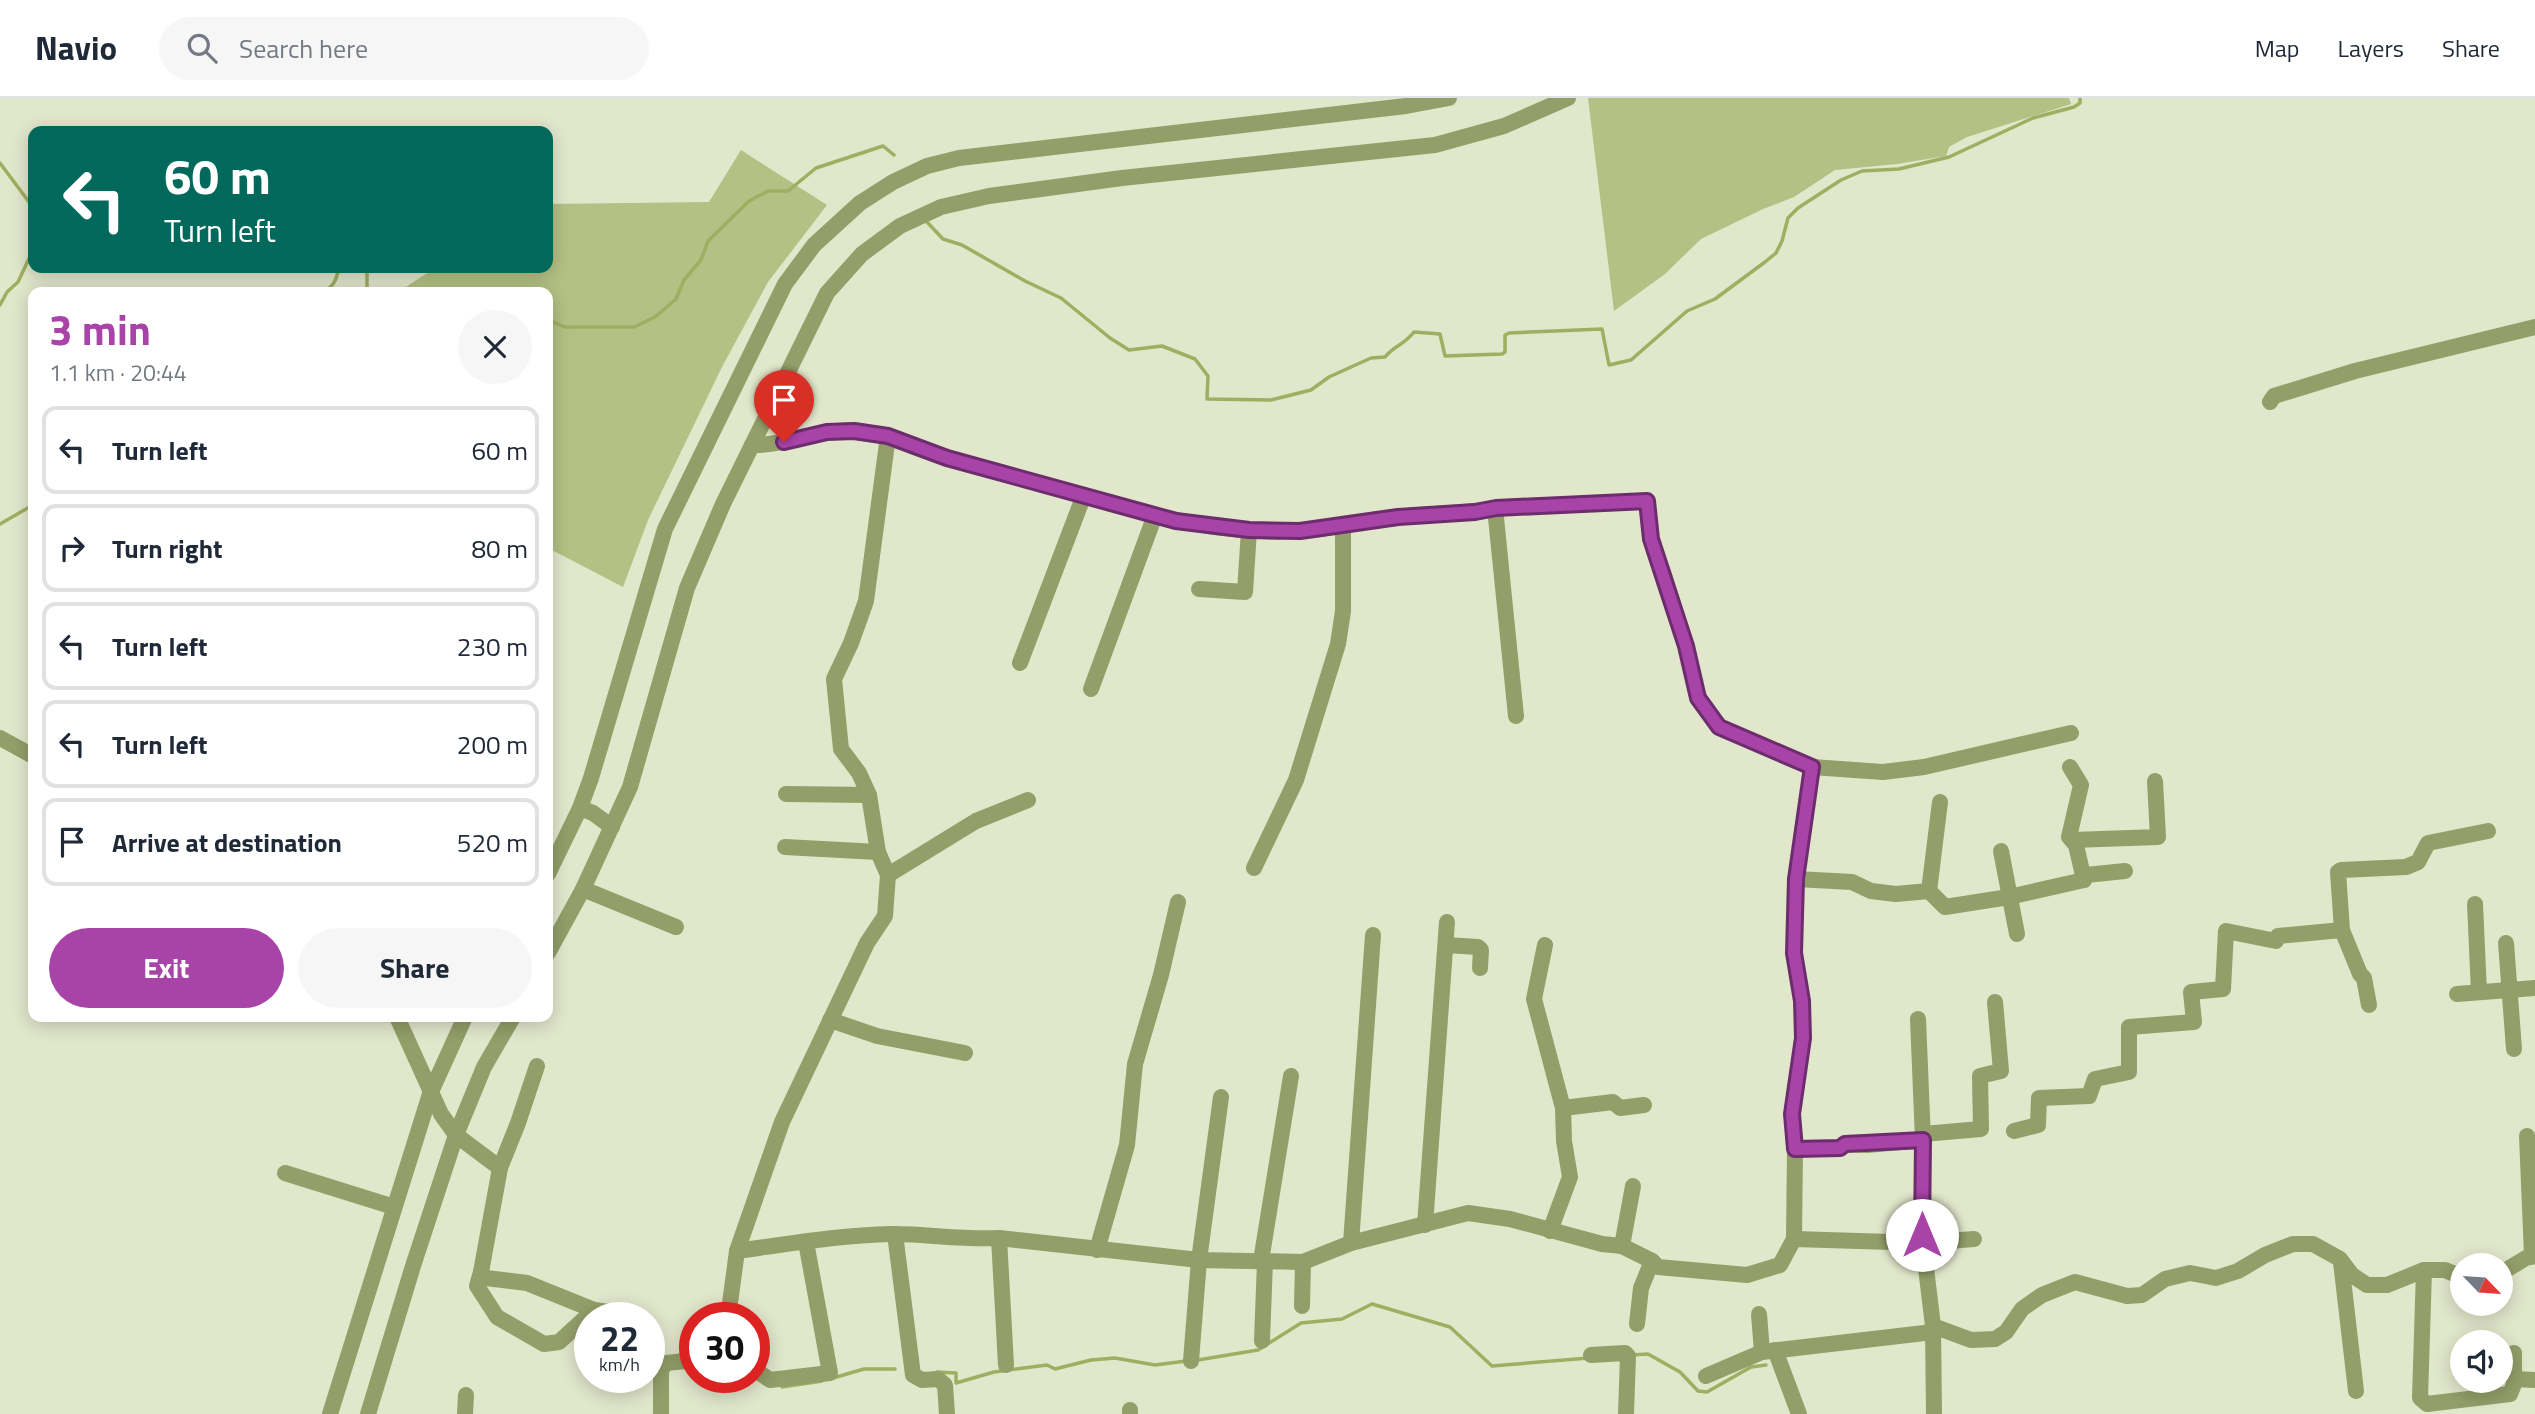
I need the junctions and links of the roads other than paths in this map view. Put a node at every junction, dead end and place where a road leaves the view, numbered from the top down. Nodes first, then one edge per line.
1 (1568, 98) edge
2 (1441, 99) edge
3 (2535, 327) edge
4 (2270, 402) dead end
5 (888, 436) junction
6 (752, 445) junction
7 (1084, 495) junction
8 (1496, 508) junction
9 (1155, 515) junction
10 (1343, 526) junction
11 (1249, 530) junction
12 (1199, 589) dead end
13 (1020, 663) dead end
14 (1091, 689) dead end
15 (1516, 716) dead end
16 (2071, 733) dead end
17 (0, 738) edge
18 (28, 753) edge
19 (1812, 767) junction
20 (2070, 768) dead end
21 (2155, 781) dead end
22 (786, 794) dead end
23 (869, 795) junction
24 (1028, 800) dead end
25 (1940, 802) dead end
26 (580, 808) junction
27 (612, 827) junction
28 (2488, 831) dead end
29 (2072, 840) junction
30 (785, 847) dead end
31 (2001, 851) dead end
32 (878, 852) junction
33 (553, 864) edge
34 (1254, 868) dead end
35 (2125, 871) dead end
36 (888, 875) junction
37 (1796, 879) junction
38 (2084, 880) junction
39 (583, 889) junction
40 (1929, 891) junction
41 (2009, 897) junction
42 (1178, 902) dead end
43 (2475, 904) dead end
44 (1447, 922) dead end
45 (676, 927) dead end
46 (2342, 930) junction
47 (2017, 934) dead end
48 (1373, 935) dead end
49 (2506, 943) dead end
50 (553, 944) edge
51 (1446, 945) junction
52 (1545, 945) dead end
53 (1480, 968) dead end
54 (2535, 988) edge
55 (2510, 990) junction
56 (2479, 992) junction
57 (2457, 994) dead end
58 (1995, 1002) dead end
59 (2369, 1004) dead end
60 (1918, 1019) dead end
61 (830, 1020) junction
62 (399, 1022) edge
63 (463, 1022) edge
64 (510, 1022) edge
65 (2514, 1049) dead end
66 (965, 1053) dead end
67 (537, 1066) dead end
68 (1291, 1076) dead end
69 (430, 1094) junction
70 (1222, 1097) dead end
71 (1644, 1105) dead end
72 (1563, 1108) junction
73 (2014, 1131) dead end
74 (456, 1135) junction
75 (2527, 1136) dead end
76 (1923, 1137) junction
77 (1795, 1149) junction
78 (500, 1168) junction
79 (285, 1173) dead end
80 (1633, 1186) dead end
81 (394, 1206) junction
82 (1425, 1225) junction
83 (1550, 1231) junction
84 (895, 1234) junction
85 (999, 1238) junction
86 (1794, 1239) junction
87 (1974, 1239) dead end
88 (806, 1242) junction
89 (1351, 1243) junction
90 (1923, 1243) junction
91 (1622, 1246) junction
92 (1097, 1250) junction
93 (737, 1251) junction
94 (2533, 1256) edge
95 (2340, 1259) junction
96 (1199, 1260) junction
97 (1263, 1261) junction
98 (1652, 1261) junction
99 (1303, 1262) junction
100 (2513, 1266) edge
101 (2424, 1270) junction
102 (481, 1272) junction
103 (2450, 1272) edge
104 (574, 1302) edge
105 (730, 1302) edge
106 (1303, 1306) dead end
107 (1759, 1314) dead end
108 (1637, 1324) dead end
109 (574, 1328) edge
110 (1933, 1329) junction
111 (1262, 1341) dead end
112 (1769, 1351) junction
113 (2515, 1353) dead end
114 (1591, 1355) dead end
115 (1191, 1361) dead end
116 (679, 1362) edge
117 (1006, 1365) dead end
118 (1706, 1376) dead end
119 (2514, 1379) junction
120 (770, 1380) edge
121 (2535, 1380) edge
122 (2356, 1391) dead end
123 (466, 1395) dead end
124 (330, 1414) edge
125 (368, 1414) edge
126 (466, 1414) edge
127 (662, 1414) edge
128 (947, 1414) edge
129 (1626, 1414) edge
130 (1799, 1414) edge
131 (1934, 1414) edge

1 - 6 street
2 - 26 street
3 - 4 street
5 - 6 street
5 - 7 street
5 - 23 street
6 - 27 street
7 - 9 street
7 - 13 street
8 - 10 street
8 - 15 street
8 - 19 street
9 - 11 street
9 - 14 street
10 - 11 street
10 - 34 street
11 - 12 street
16 - 19 street
17 - 18 street
19 - 37 street
20 - 29 street
21 - 29 street
22 - 23 street
23 - 32 street
24 - 36 street
25 - 40 street
26 - 27 street
26 - 33 street
27 - 39 street
28 - 46 street
29 - 38 street
30 - 32 street
31 - 41 street
32 - 36 street
35 - 38 street
36 - 61 street
37 - 40 street
37 - 77 street
38 - 41 street
39 - 45 street
39 - 50 street
40 - 41 street
41 - 47 street
42 - 92 street
43 - 56 street
44 - 51 street
46 - 59 street
46 - 73 street
48 - 89 street
49 - 55 street
51 - 53 street
51 - 82 street
52 - 72 street
54 - 55 street
55 - 56 street
55 - 65 street
56 - 57 street
58 - 76 street
60 - 76 street
61 - 66 street
61 - 93 street
62 - 69 street
63 - 69 street
64 - 74 street
67 - 78 street
68 - 97 street
69 - 74 street
69 - 81 street
70 - 96 street
71 - 72 street
72 - 83 street
74 - 78 street
74 - 125 street
75 - 94 street
76 - 77 street
76 - 90 street
77 - 86 street
78 - 102 street
79 - 81 street
80 - 91 street
81 - 124 street
82 - 83 street
82 - 89 street
83 - 91 street
84 - 85 street
84 - 88 street
84 - 128 street
85 - 92 street
85 - 117 street
86 - 90 street
86 - 98 street
87 - 90 street
88 - 93 street
88 - 120 street
89 - 99 street
90 - 110 street
91 - 98 street
92 - 96 street
93 - 105 street
94 - 100 street
95 - 101 street
95 - 110 street
95 - 122 street
96 - 97 street
96 - 115 street
97 - 99 street
97 - 111 street
98 - 108 street
99 - 106 street
101 - 103 street
101 - 119 street
102 - 104 street
102 - 109 street
107 - 112 street
110 - 112 street
110 - 131 street
112 - 118 street
112 - 130 street
113 - 119 street
114 - 129 street
116 - 127 street
119 - 121 street
123 - 126 street

